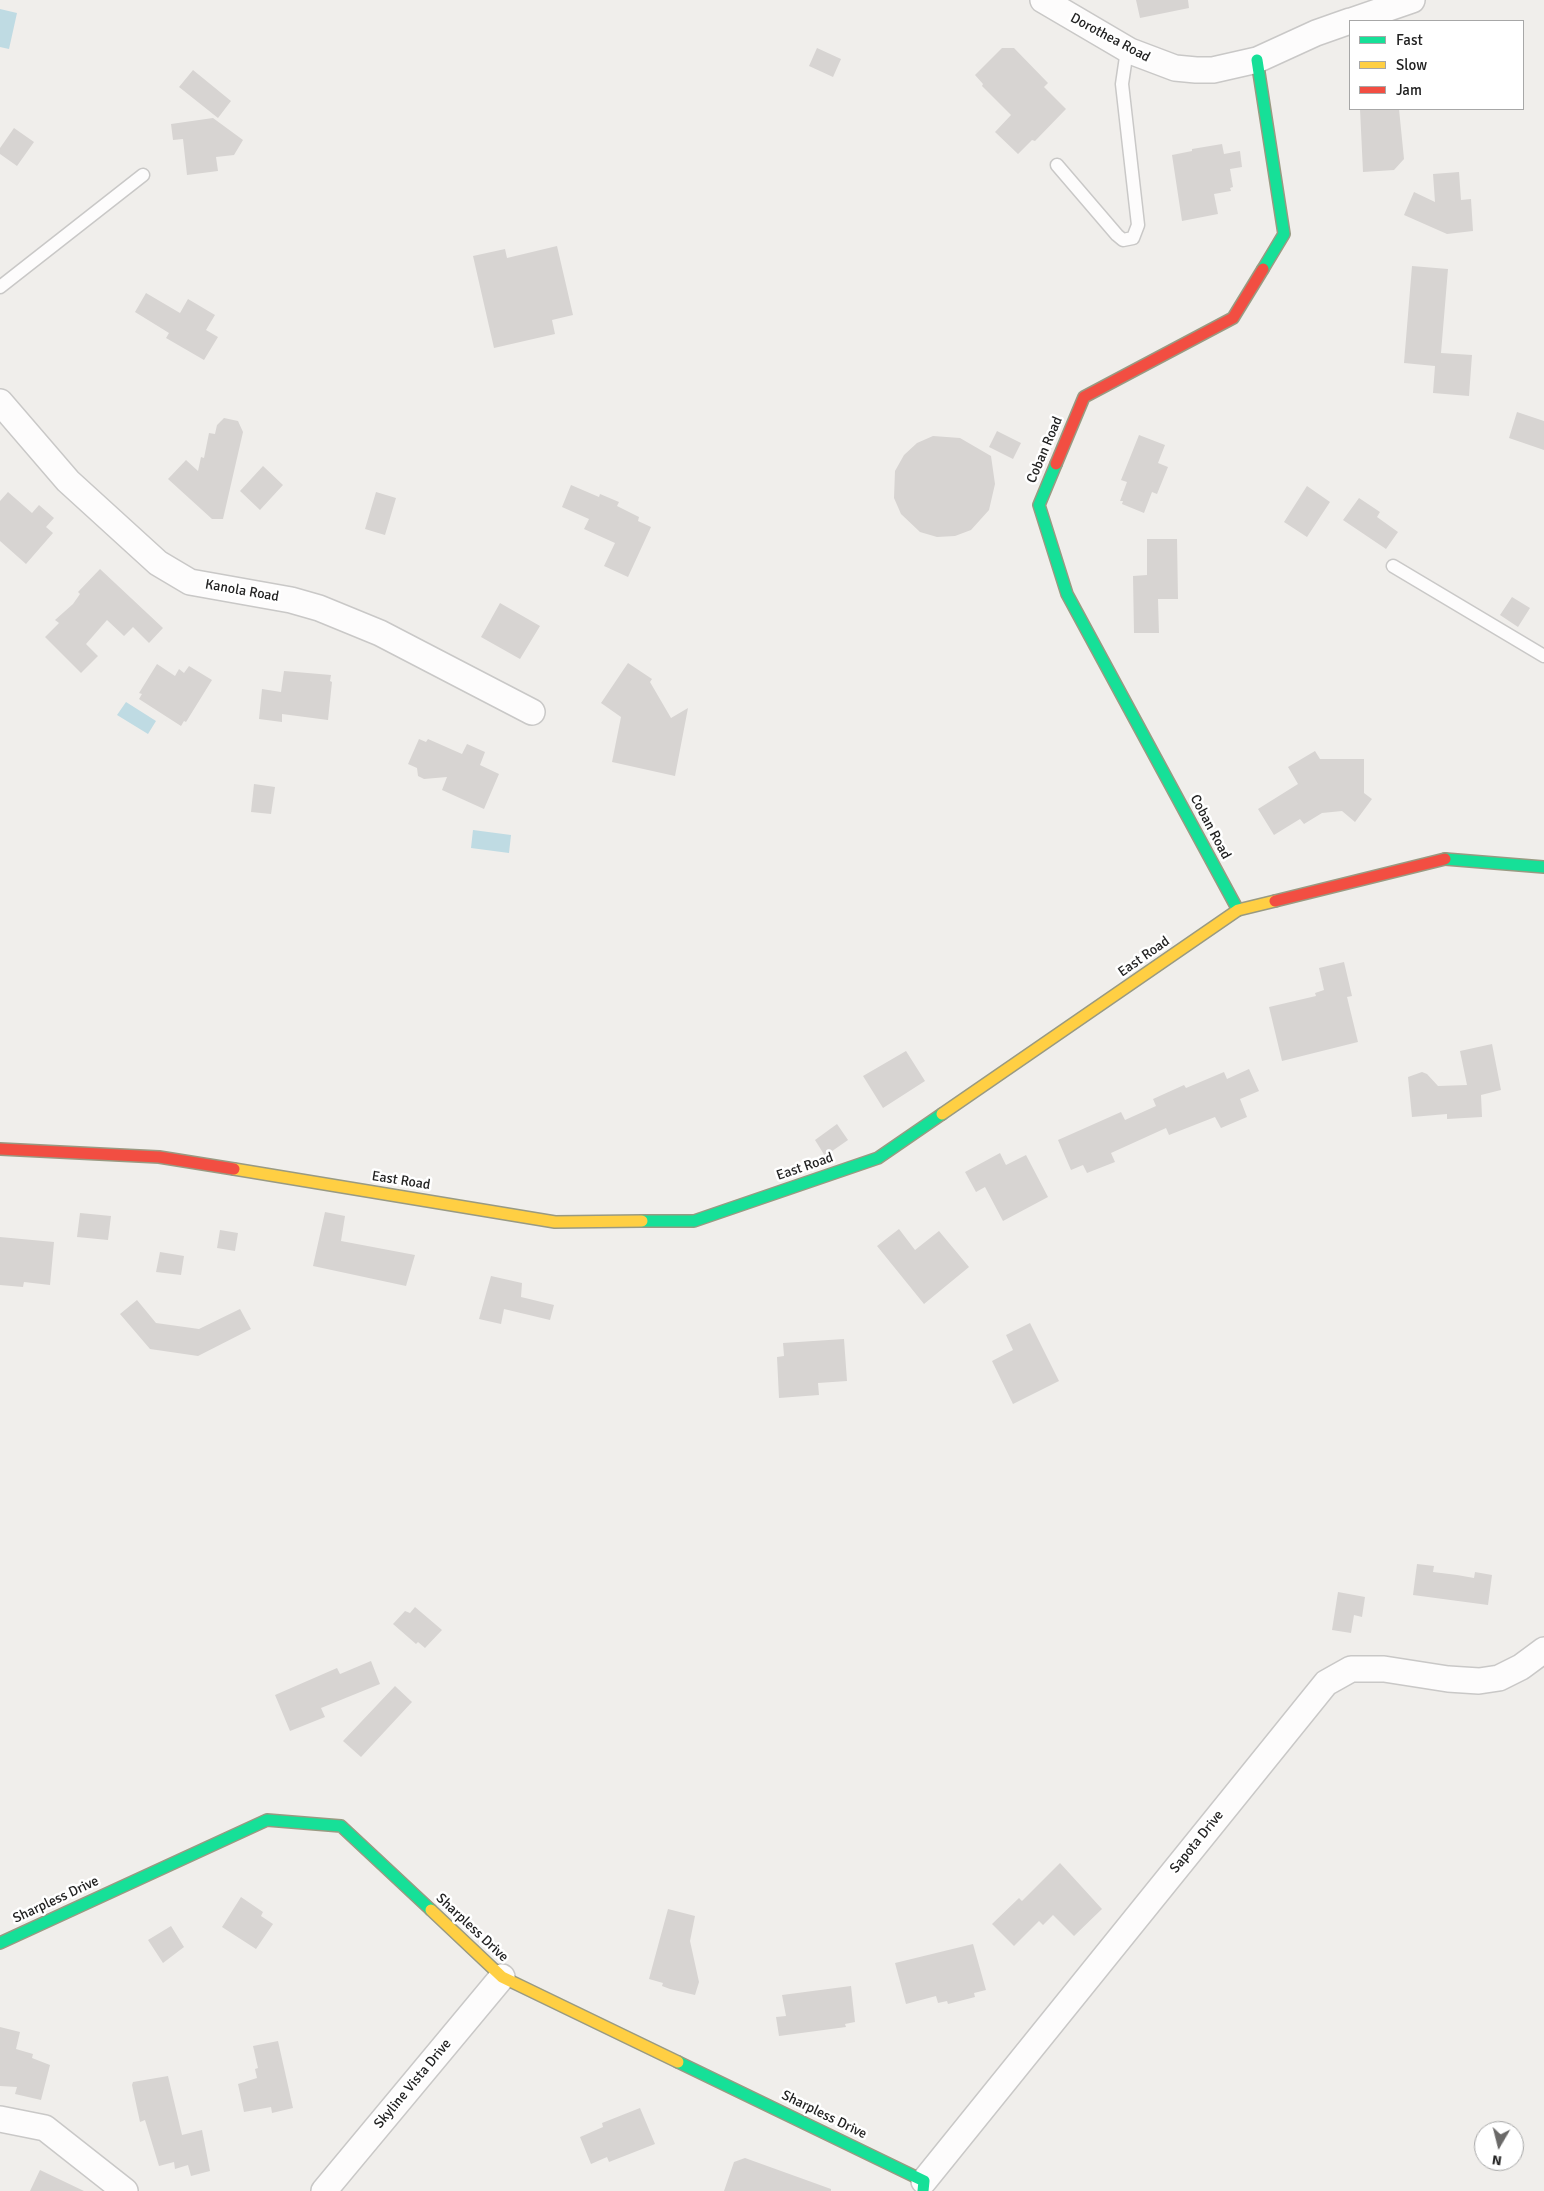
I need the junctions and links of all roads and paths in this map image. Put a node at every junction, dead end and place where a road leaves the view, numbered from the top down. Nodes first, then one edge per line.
1 (1043, 0) edge
2 (1412, 0) edge
3 (1353, 20) edge
4 (1349, 21) edge
5 (1127, 50) junction
6 (1257, 60) junction
7 (1057, 165) dead end
8 (143, 175) dead end
9 (0, 286) edge
10 (0, 402) edge
11 (1393, 566) dead end
12 (1544, 656) edge
13 (532, 712) dead end
14 (1544, 867) edge
15 (1238, 910) junction
16 (0, 1150) edge
17 (1544, 1650) edge
18 (0, 1943) edge
19 (502, 1977) junction
20 (0, 2119) edge
21 (923, 2186) edge
22 (125, 2191) edge
23 (324, 2191) edge

1 - 5 street, Dorothea Road
2 - 3 street, Dorothea Road
4 - 6 street, Dorothea Road
5 - 6 street, Dorothea Road
5 - 7 lane
6 - 15 street, Coban Road
8 - 9 lane
10 - 13 street, Kanola Road
11 - 12 lane
14 - 15 street, East Road
15 - 16 street, East Road
17 - 21 street, Sapota Drive
18 - 19 street, Sharpless Drive
19 - 21 street, Sharpless Drive
19 - 23 street, Skyline Vista Drive
20 - 22 street

